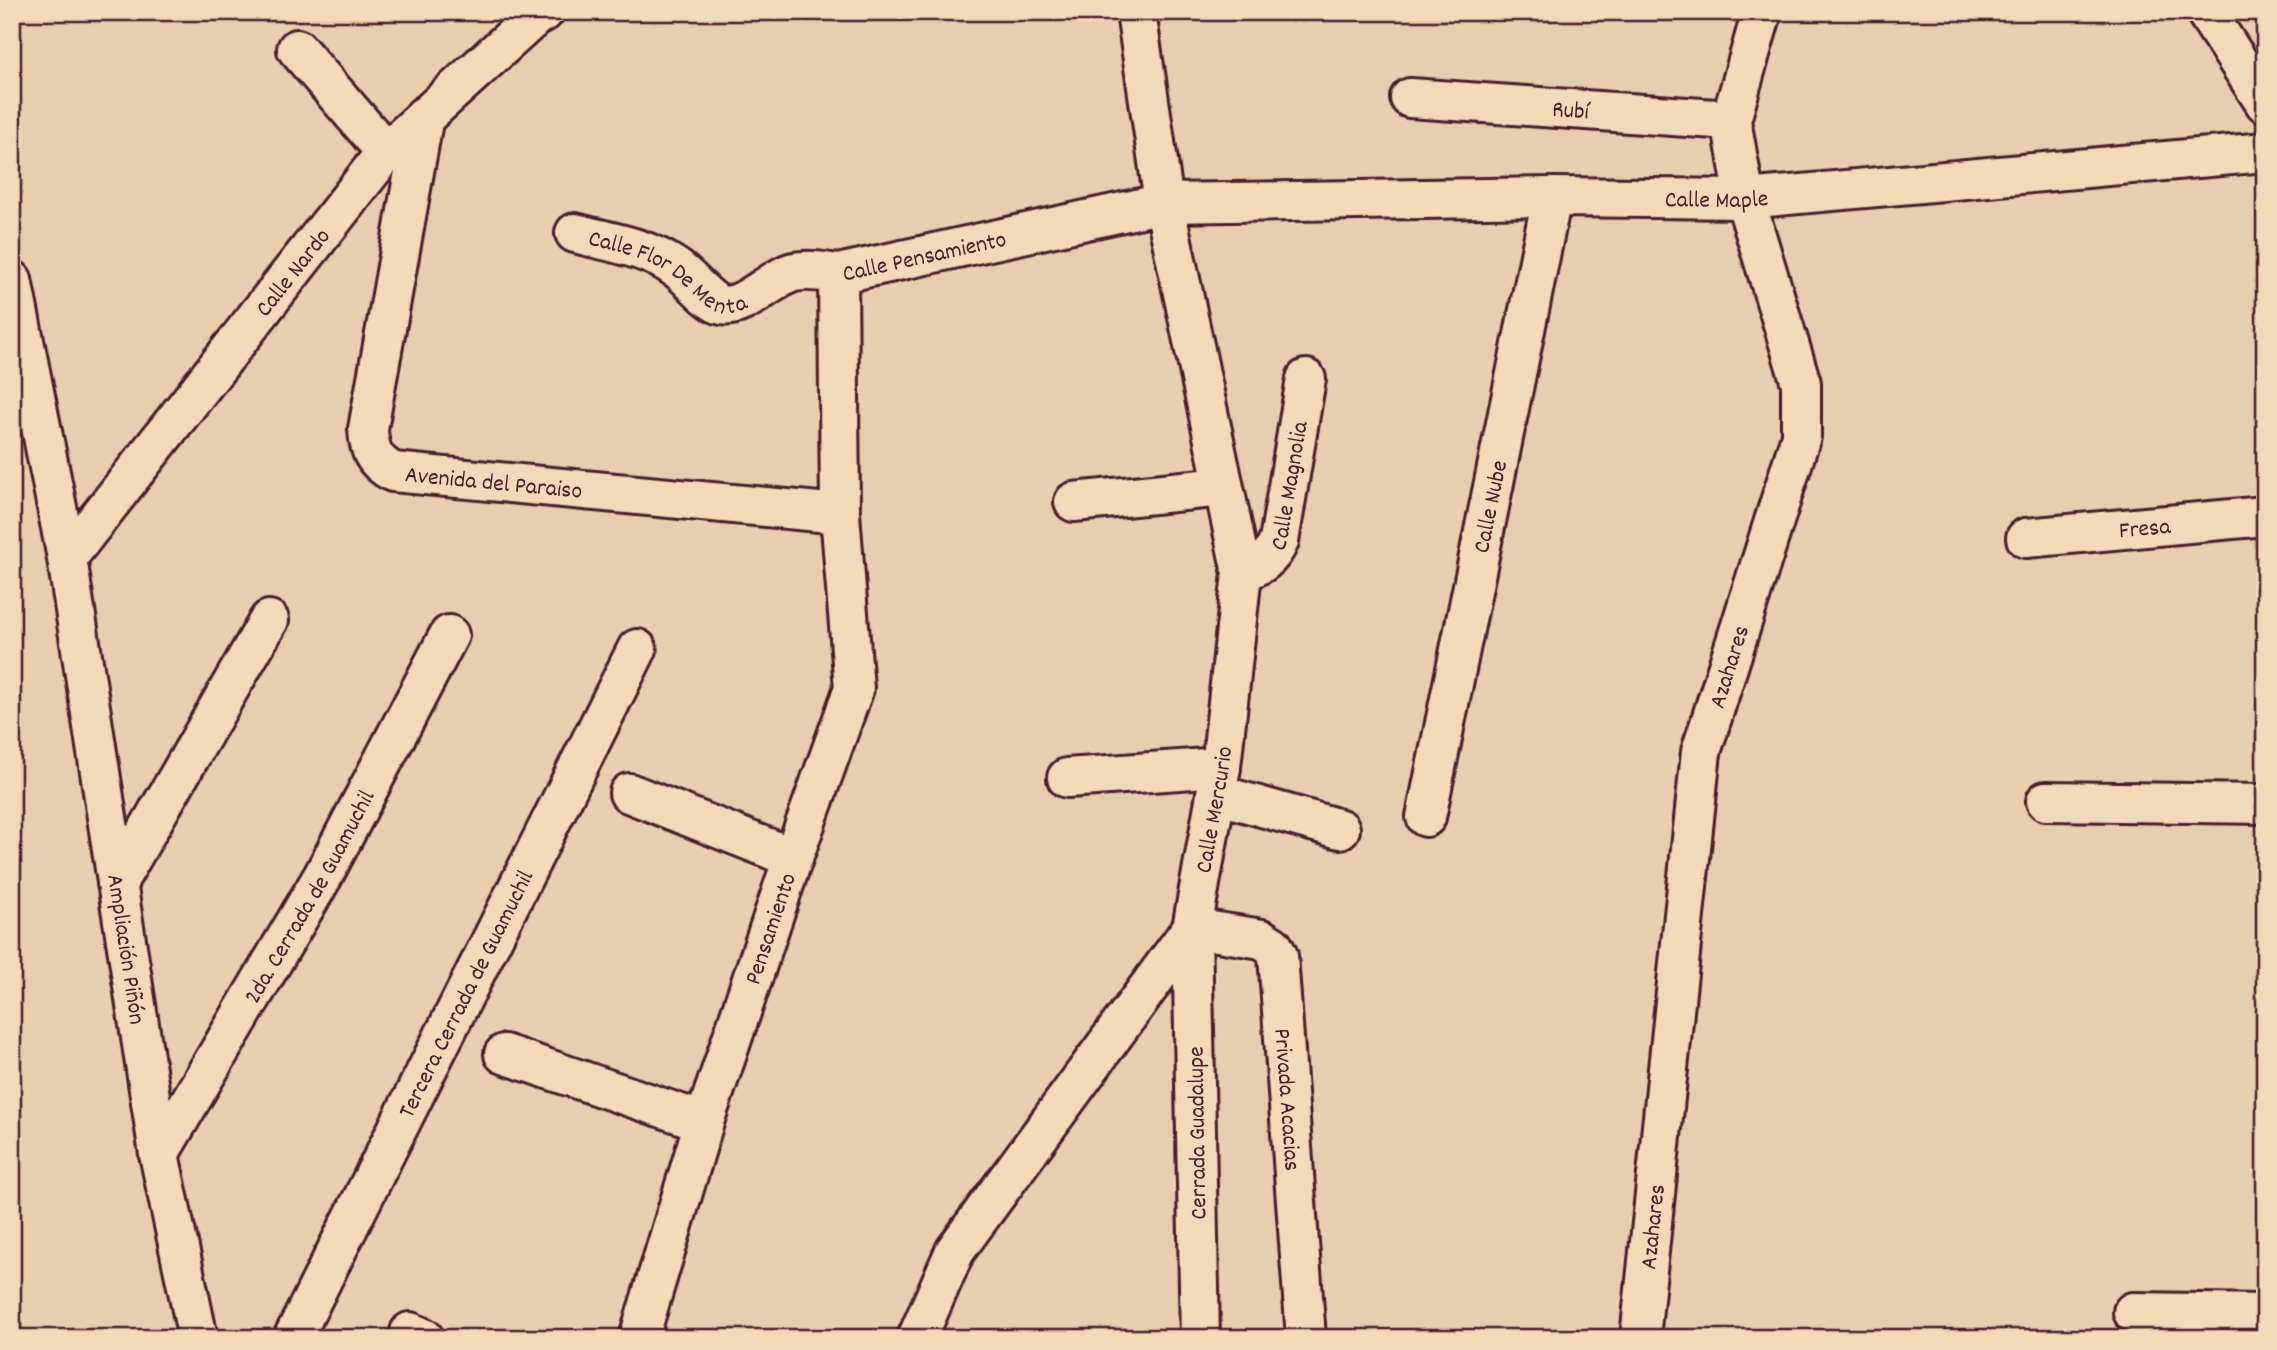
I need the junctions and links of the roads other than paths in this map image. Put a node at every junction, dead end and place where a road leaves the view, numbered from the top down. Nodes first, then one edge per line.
1 (1136, 12) edge
2 (1762, 12) edge
3 (2206, 12) edge
4 (539, 13) edge
5 (298, 49) dead end
6 (2263, 93) edge
7 (1410, 98) dead end
8 (424, 116) junction
9 (1731, 120) junction
10 (386, 152) junction
11 (2265, 152) edge
12 (1552, 198) junction
13 (1745, 199) junction
14 (1164, 203) junction
15 (575, 233) dead end
16 (838, 274) junction
17 (12, 280) edge
18 (1306, 379) dead end
19 (1223, 487) junction
20 (1074, 502) dead end
21 (839, 514) junction
22 (2265, 516) edge
23 (2026, 538) dead end
24 (67, 558) junction
25 (1241, 573) junction
26 (269, 620) dead end
27 (449, 635) dead end
28 (637, 649) dead end
29 (1067, 778) dead end
30 (1219, 780) junction
31 (629, 793) dead end
32 (2046, 801) dead end
33 (2265, 804) edge
34 (1426, 817) dead end
35 (1340, 829) dead end
36 (793, 858) junction
37 (117, 883) junction
38 (1192, 928) junction
39 (504, 1054) dead end
40 (704, 1122) junction
41 (159, 1154) junction
42 (2133, 1312) dead end
43 (2265, 1314) edge
44 (198, 1338) edge
45 (293, 1338) edge
46 (639, 1338) edge
47 (917, 1338) edge
48 (1200, 1338) edge
49 (1306, 1338) edge
50 (1640, 1338) edge

1 - 14 street
2 - 9 street, Azahares
3 - 6 street
4 - 8 street, Calle Nardo
5 - 10 street
7 - 9 street, Rubí
8 - 10 street, Calle Nardo
8 - 21 street, Avenida del Paraiso
9 - 13 street, Azahares
10 - 24 street, Calle Nardo
11 - 13 street, Calle Maple
12 - 13 street, Calle Maple
12 - 14 street, Calle Maple
12 - 34 street, Calle Nube
13 - 50 street, Azahares
14 - 16 street, Calle Pensamiento
14 - 19 street, Calle Mercurio
15 - 16 street, Calle Flor De Menta
16 - 21 street, Calle Pensamiento
17 - 24 street, Ampliación Piñón
18 - 25 street, Calle Magnolia
19 - 20 street
19 - 25 street, Calle Mercurio
21 - 36 street, Pensamiento
22 - 23 street, Fresa
24 - 37 street, Ampliación Piñón
25 - 30 street, Calle Mercurio
26 - 37 street
27 - 41 street, 2da. Cerrada de Guamuchil
28 - 45 street, Tercera Cerrada de Guamuchil
29 - 30 street
30 - 35 street
30 - 38 street, Calle Mercurio
31 - 36 street
32 - 33 street
36 - 40 street, Pensamiento
37 - 41 street, Ampliación Piñón
38 - 47 street, Calle Mercurio
38 - 48 street, Cerrada Guadalupe
38 - 49 street, Privada Acacias
39 - 40 street
40 - 46 street, Pensamiento
41 - 44 street, Ampliación Piñón
42 - 43 street

